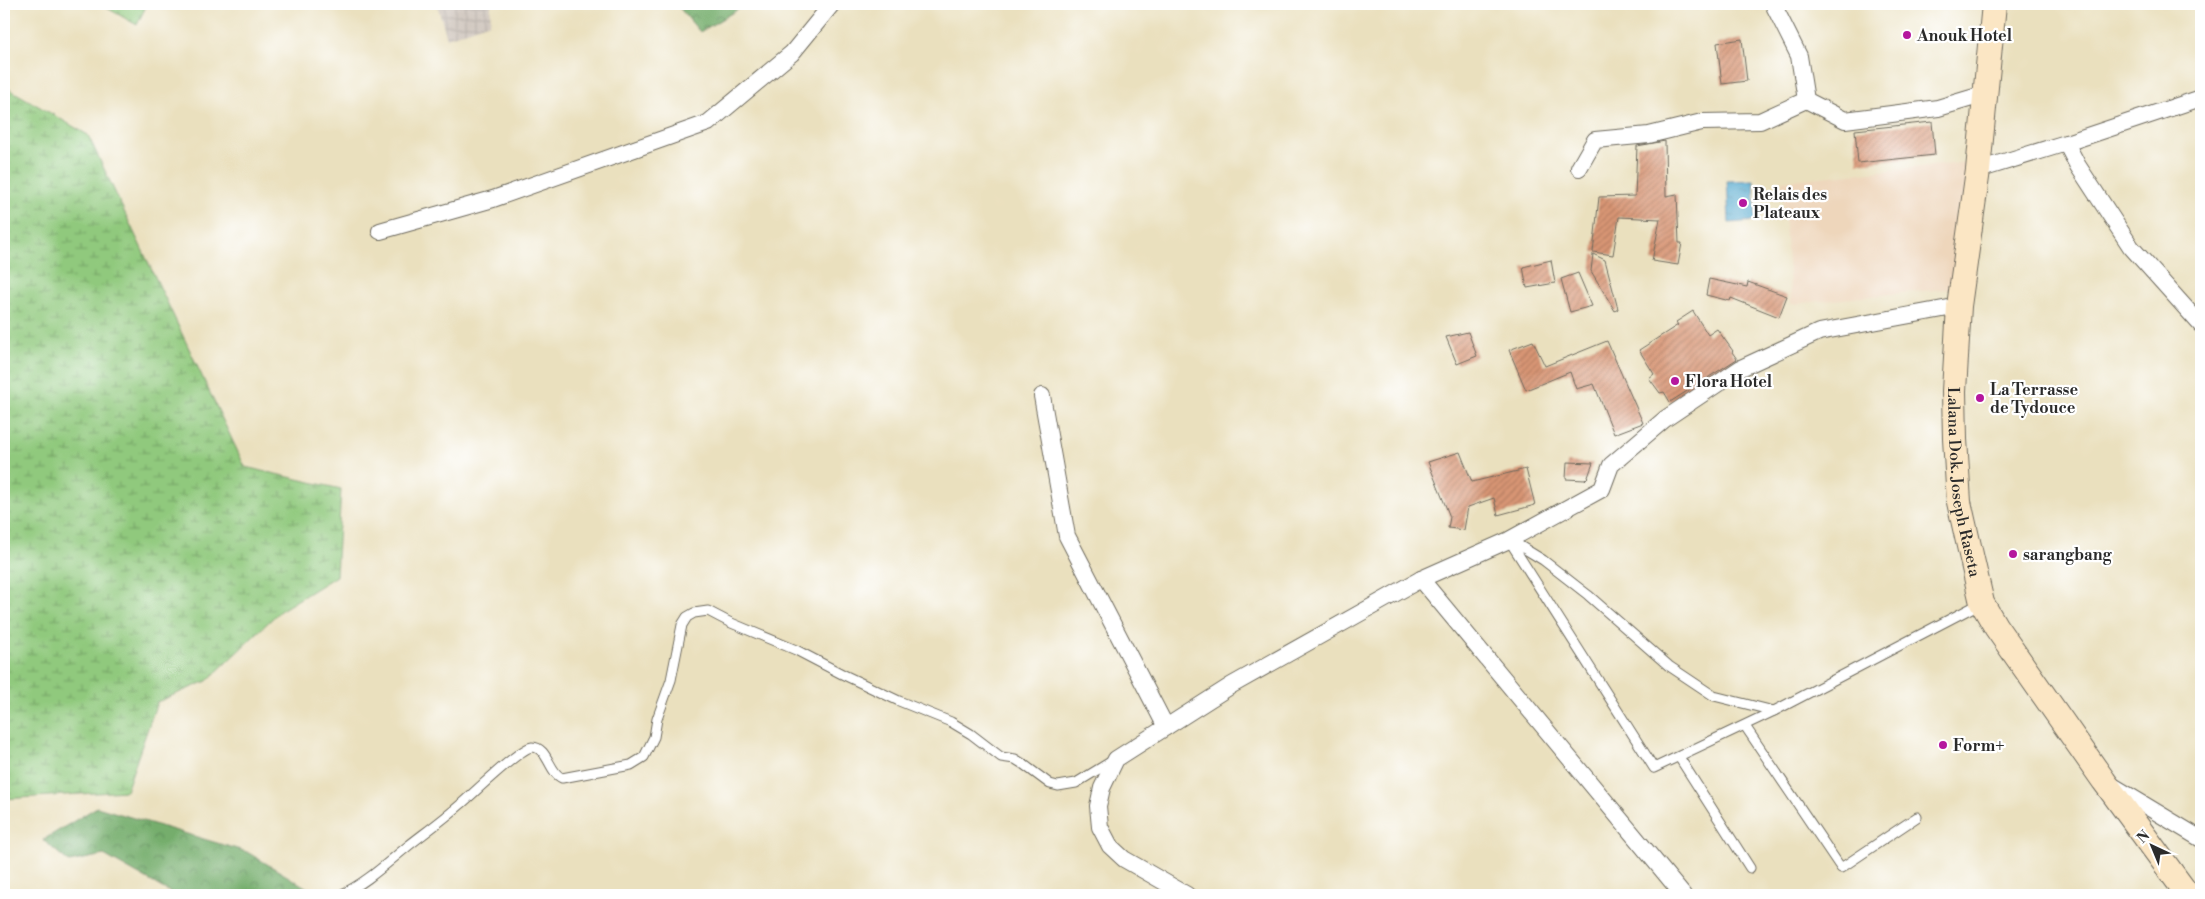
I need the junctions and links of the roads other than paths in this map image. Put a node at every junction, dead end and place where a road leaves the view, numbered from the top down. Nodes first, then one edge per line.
1 (832, 4) edge
2 (1774, 4) edge
3 (1994, 4) edge
4 (1986, 94) junction
5 (2201, 98) edge
6 (1806, 100) junction
7 (2066, 143) junction
8 (1579, 168) dead end
9 (1978, 170) junction
10 (380, 231) dead end
11 (1959, 306) junction
12 (2201, 325) edge
13 (1042, 396) dead end
14 (1509, 540) junction
15 (1421, 579) junction
16 (1982, 603) junction
17 (1774, 711) junction
18 (1745, 726) junction
19 (1166, 727) junction
20 (1679, 757) junction
21 (1116, 759) junction
22 (2104, 782) junction
23 (1917, 817) dead end
24 (2201, 839) edge
25 (1750, 868) dead end
26 (340, 895) edge
27 (1187, 895) edge
28 (1683, 895) edge
29 (2188, 895) edge

1 - 10 street
2 - 6 street
3 - 4 main road, Lalana Dok. Joseph Raseta
4 - 6 street
4 - 9 main road, Lalana Dok. Joseph Raseta
5 - 7 street
6 - 8 street
7 - 9 street
7 - 12 street
9 - 11 main road, Lalana Dok. Joseph Raseta
11 - 14 street
11 - 16 main road, Lalana Dok. Joseph Raseta
13 - 19 street
14 - 15 street
14 - 17 lane
14 - 20 lane
15 - 19 street
15 - 28 street
16 - 17 lane
16 - 22 main road, Lalana Dok. Joseph Raseta
17 - 18 lane
18 - 20 lane
18 - 23 lane
19 - 21 street
20 - 25 lane
21 - 26 lane
21 - 27 street
22 - 24 street
22 - 29 main road, Lalana Dok. Joseph Raseta

